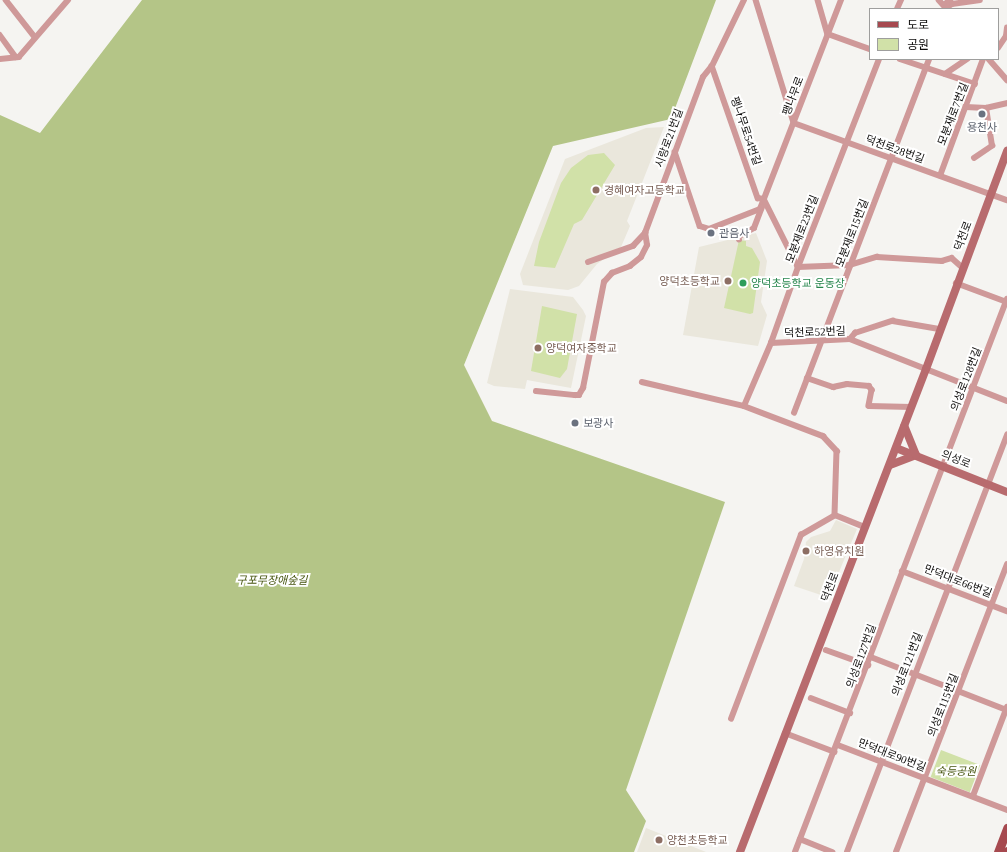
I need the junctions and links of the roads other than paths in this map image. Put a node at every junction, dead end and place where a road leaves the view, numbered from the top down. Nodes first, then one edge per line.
1 (6, 0) edge
2 (68, 0) edge
3 (744, 0) edge
4 (756, 0) edge
5 (818, 0) edge
6 (841, 0) edge
7 (939, 0) edge
8 (950, 0) edge
9 (980, 0) edge
10 (946, 8) edge
11 (1007, 28) edge
12 (828, 34) junction
13 (0, 36) edge
14 (35, 37) junction
15 (999, 46) edge
16 (869, 49) edge
17 (16, 57) junction
18 (0, 59) edge
19 (879, 60) edge
20 (903, 60) edge
21 (929, 60) edge
22 (965, 60) edge
23 (983, 60) edge
24 (990, 60) edge
25 (712, 66) junction
26 (926, 68) junction
27 (944, 74) junction
28 (1007, 80) edge
29 (975, 84) junction
30 (1007, 103) edge
31 (966, 107) junction
32 (986, 108) junction
33 (794, 123) junction
34 (847, 142) junction
35 (1007, 151) edge
36 (675, 152) junction
37 (891, 158) junction
38 (974, 158) dead end
39 (940, 176) junction
40 (991, 194) junction
41 (764, 199) junction
42 (1007, 200) edge
43 (645, 234) junction
44 (739, 240) dead end
45 (588, 262) dead end
46 (850, 265) junction
47 (798, 267) junction
48 (962, 267) junction
49 (956, 283) junction
50 (1007, 301) edge
51 (940, 330) junction
52 (850, 339) junction
53 (820, 341) junction
54 (771, 343) junction
55 (926, 369) junction
56 (807, 378) junction
57 (642, 382) dead end
58 (974, 388) junction
59 (536, 391) dead end
60 (1007, 401) edge
61 (744, 406) junction
62 (911, 407) junction
63 (794, 413) dead end
64 (904, 426) junction
65 (1007, 435) edge
66 (896, 448) junction
67 (916, 455) junction
68 (890, 464) junction
69 (944, 466) junction
70 (987, 483) junction
71 (1007, 492) edge
72 (835, 515) junction
73 (865, 527) junction
74 (1007, 565) edge
75 (902, 571) junction
76 (947, 588) junction
77 (992, 605) junction
78 (1007, 611) edge
79 (826, 650) dead end
80 (871, 657) junction
81 (868, 666) junction
82 (914, 674) junction
83 (959, 691) junction
84 (810, 698) dead end
85 (1007, 709) edge
86 (850, 713) junction
87 (731, 719) dead end
88 (785, 733) junction
89 (838, 745) junction
90 (835, 752) junction
91 (881, 762) junction
92 (925, 778) junction
93 (972, 796) junction
94 (1007, 810) edge
95 (1007, 828) edge
96 (800, 839) junction
97 (740, 852) edge
98 (795, 852) edge
99 (832, 852) edge
100 (847, 852) edge
101 (896, 852) edge
102 (998, 852) edge

1 - 14 street
2 - 14 street
3 - 25 street, 시랑로21번길
4 - 33 street
5 - 12 street
6 - 12 street, 팽나무로
7 - 10 street
8 - 10 street
9 - 10 street
11 - 15 street
12 - 16 street
12 - 33 street, 팽나무로
13 - 17 street
14 - 17 street
17 - 18 street
19 - 34 street, 모분재로23번길
20 - 26 street
21 - 26 street, 모분재로15번길
22 - 27 street
23 - 29 street, 모분재로7번길
24 - 28 street
25 - 36 street, 시랑로21번길
25 - 41 street, 팽나무로54번길
26 - 27 street
26 - 37 street, 모분재로15번길
27 - 29 street
29 - 31 street, 모분재로7번길
30 - 32 street
31 - 32 street
31 - 39 street, 모분재로7번길
32 - 38 street
33 - 34 street, 덕천로28번길
33 - 41 street, 팽나무로
34 - 37 street, 덕천로28번길
34 - 47 street, 모분재로23번길
35 - 40 main road, 덕천로
36 - 41 street, 팽나무로
36 - 43 street, 시랑로21번길
37 - 39 street, 덕천로28번길
37 - 46 street, 모분재로15번길
39 - 40 street, 덕천로28번길
40 - 42 street, 덕천로28번길
40 - 48 main road, 덕천로
41 - 44 street, 팽나무로
41 - 47 street
43 - 45 street
43 - 59 street, 시랑로21번길
46 - 47 street
46 - 48 street
46 - 53 street, 모분재로15번길
47 - 54 street, 모분재로23번길
48 - 49 main road, 덕천로
49 - 50 street
49 - 51 main road, 덕천로
50 - 58 street, 의성로128번길
51 - 52 street
51 - 55 main road, 덕천로
52 - 53 street, 덕천로52번길
52 - 55 street, 덕천로52번길
53 - 54 street, 덕천로52번길
53 - 56 street, 모분재로15번길
54 - 61 street, 모분재로23번길
55 - 58 street, 덕천로52번길
55 - 62 main road, 덕천로
56 - 62 street
56 - 63 street, 모분재로15번길
57 - 61 street
58 - 60 street, 덕천로52번길
58 - 69 street, 의성로128번길
61 - 72 street
62 - 64 main road, 덕천로
64 - 66 main road, 덕천로
64 - 67 main road
65 - 70 street, 의성로121번길
66 - 67 main road, 의성로
66 - 68 main road, 덕천로
67 - 68 main road
67 - 69 main road, 의성로
68 - 73 main road, 덕천로
69 - 70 main road, 의성로
69 - 75 street, 의성로127번길
70 - 71 main road, 의성로
70 - 76 street, 의성로121번길
72 - 73 street
72 - 87 street
73 - 88 main road, 덕천로
74 - 77 street, 의성로115번길
75 - 76 street, 만덕대로66번길
75 - 80 street, 의성로127번길
76 - 77 street, 만덕대로66번길
76 - 82 street, 의성로121번길
77 - 78 street, 만덕대로66번길
77 - 83 street, 의성로115번길
79 - 81 street
80 - 81 street, 의성로127번길
80 - 82 street
81 - 86 street, 의성로127번길
82 - 83 street
82 - 91 street, 의성로121번길
83 - 85 street
83 - 92 street, 의성로115번길
84 - 86 street
85 - 93 street
86 - 89 street, 의성로127번길
88 - 90 street
88 - 97 main road, 덕천로
89 - 90 street, 의성로127번길
89 - 91 street, 만덕대로90번길
90 - 96 street, 의성로127번길
91 - 92 street, 만덕대로90번길
91 - 100 street, 의성로121번길
92 - 93 street, 만덕대로90번길
92 - 101 street, 의성로115번길
93 - 94 street, 만덕대로90번길
95 - 102 main road
96 - 98 street, 의성로127번길
96 - 99 street

